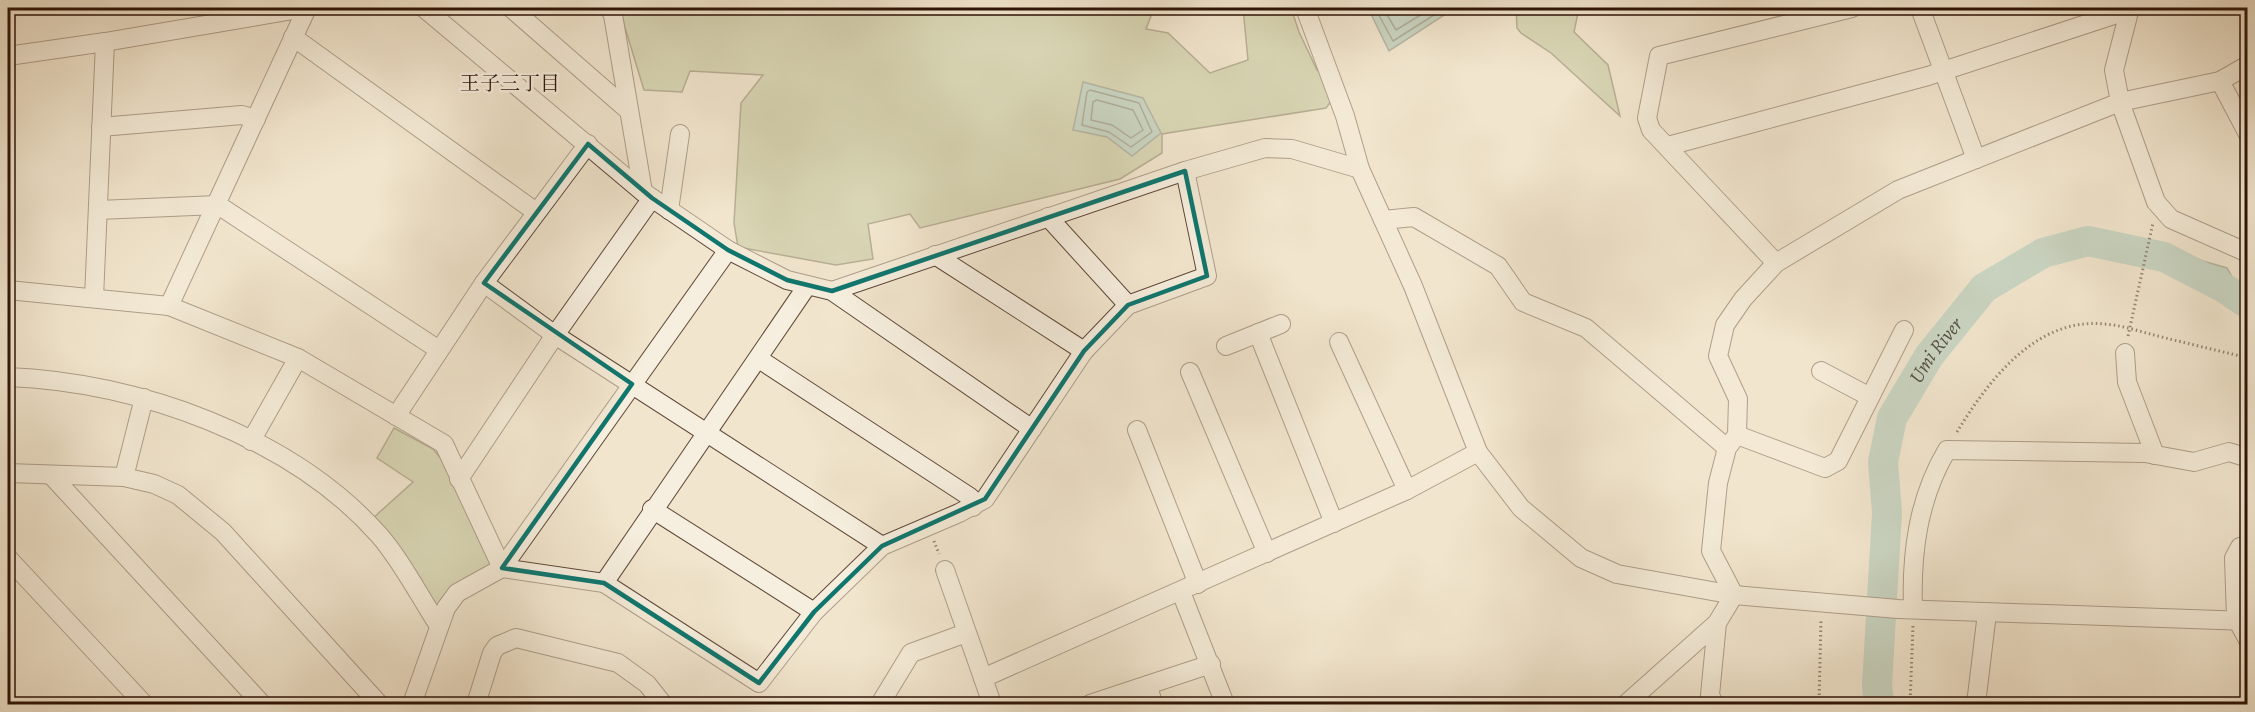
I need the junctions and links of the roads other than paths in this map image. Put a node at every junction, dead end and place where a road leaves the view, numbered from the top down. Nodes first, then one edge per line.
1 (306, 8) edge
2 (424, 8) edge
3 (511, 8) edge
4 (609, 8) edge
5 (1305, 8) edge
6 (1852, 8) edge
7 (1920, 8) edge
8 (2129, 9) edge
9 (293, 37) junction
10 (105, 42) junction
11 (8, 56) edge
12 (2247, 65) edge
13 (1944, 71) junction
14 (2220, 81) junction
15 (2120, 102) junction
16 (629, 111) junction
17 (256, 119) junction
18 (101, 127) junction
19 (680, 134) dead end
20 (2247, 134) edge
21 (588, 144) junction
22 (1668, 146) junction
23 (1976, 159) junction
24 (1360, 169) junction
25 (1185, 171) junction
26 (647, 195) junction
27 (218, 205) junction
28 (98, 210) junction
29 (669, 210) junction
30 (536, 212) junction
31 (1048, 217) junction
32 (1383, 220) junction
33 (728, 250) junction
34 (2247, 253) edge
35 (934, 255) junction
36 (1776, 263) junction
37 (484, 283) junction
38 (807, 286) junction
39 (8, 290) edge
40 (832, 291) junction
41 (94, 298) junction
42 (1128, 305) junction
43 (169, 306) junction
44 (1281, 324) dead end
45 (1904, 330) dead end
46 (1258, 333) junction
47 (555, 335) junction
48 (1340, 342) dead end
49 (1226, 346) dead end
50 (439, 350) junction
51 (1084, 351) junction
52 (2125, 353) dead end
53 (298, 358) junction
54 (759, 358) junction
55 (1821, 371) dead end
56 (1190, 372) dead end
57 (8, 377) edge
58 (632, 384) junction
59 (1870, 397) junction
60 (144, 398) junction
61 (396, 416) junction
62 (1032, 429) junction
63 (1137, 430) dead end
64 (706, 434) junction
65 (251, 441) junction
66 (1732, 441) junction
67 (1478, 452) junction
68 (2155, 455) junction
69 (2247, 458) edge
70 (8, 473) edge
71 (51, 475) junction
72 (124, 477) junction
73 (459, 478) junction
74 (1407, 489) junction
75 (973, 507) junction
76 (652, 509) junction
77 (1334, 523) junction
78 (2247, 545) edge
79 (882, 546) junction
80 (1266, 553) junction
81 (8, 558) edge
82 (502, 568) junction
83 (945, 570) road end
84 (604, 583) junction
85 (1198, 584) junction
86 (1180, 592) junction
87 (1734, 595) junction
88 (1906, 609) junction
89 (814, 612) junction
90 (1987, 613) junction
91 (2242, 620) edge
92 (1717, 623) junction
93 (438, 626) junction
94 (966, 633) junction
95 (2247, 640) edge
96 (1211, 664) junction
97 (983, 678) junction
98 (1148, 685) junction
99 (144, 705) edge
100 (262, 705) edge
101 (379, 705) edge
102 (412, 705) edge
103 (476, 705) edge
104 (663, 705) edge
105 (880, 705) edge
106 (992, 705) edge
107 (1090, 705) edge
108 (1153, 705) edge
109 (1225, 705) edge
110 (1626, 705) edge
111 (1714, 705) edge
112 (1976, 705) edge

1 - 9 street
1 - 10 street
2 - 21 street
3 - 16 street
4 - 16 street
5 - 24 street
6 - 22 street
7 - 13 street
8 - 13 street
8 - 15 street
9 - 17 street
9 - 30 street
10 - 11 street
10 - 18 street
12 - 14 street
13 - 22 street
13 - 23 street
14 - 15 street
14 - 20 street
15 - 23 street
15 - 34 street
16 - 26 street
17 - 18 street
17 - 27 street
18 - 28 street
19 - 29 street
21 - 26 street
21 - 30 street
22 - 36 street
23 - 36 street
24 - 25 street
24 - 32 street
25 - 31 street
25 - 42 street
26 - 29 street
26 - 47 street
27 - 28 street
27 - 43 street
27 - 50 street
28 - 41 street
29 - 33 street
30 - 37 street
31 - 35 street
31 - 42 street
32 - 66 street
32 - 67 street
33 - 38 street
33 - 58 street
35 - 40 street
35 - 51 street
36 - 66 street
37 - 47 street
37 - 50 street
38 - 40 street
38 - 54 street
39 - 41 street
40 - 62 street
41 - 43 street
42 - 51 street
43 - 53 street
44 - 46 street
45 - 59 street
46 - 49 street
46 - 77 street
47 - 58 street
47 - 73 street
48 - 74 street
50 - 61 street
51 - 62 street
52 - 68 street
53 - 61 street
53 - 65 street
54 - 64 street
54 - 75 street
55 - 59 street
56 - 80 street
57 - 60 street
58 - 64 street
58 - 82 street
59 - 66 street
60 - 65 street
60 - 72 street
61 - 73 street
62 - 75 street
63 - 85 street
64 - 76 street
64 - 79 street
65 - 93 street
66 - 87 street
67 - 74 street
67 - 87 street
68 - 69 street
68 - 88 street
70 - 71 street
71 - 72 street
71 - 100 street
72 - 101 street
73 - 82 street
74 - 77 street
75 - 79 street
76 - 84 street
76 - 89 street
77 - 80 street
78 - 91 street
79 - 89 street
80 - 85 street
81 - 99 street
82 - 84 street
82 - 93 street
83 - 94 street
84 - 89 street
85 - 86 street
86 - 96 street
86 - 97 street
87 - 88 street
87 - 92 street
88 - 90 street
90 - 91 street
90 - 112 street
91 - 95 street
92 - 110 street
92 - 111 street
93 - 102 street
94 - 97 street
94 - 105 street
96 - 98 street
96 - 109 street
97 - 106 street
98 - 107 street
98 - 108 street
103 - 104 street

